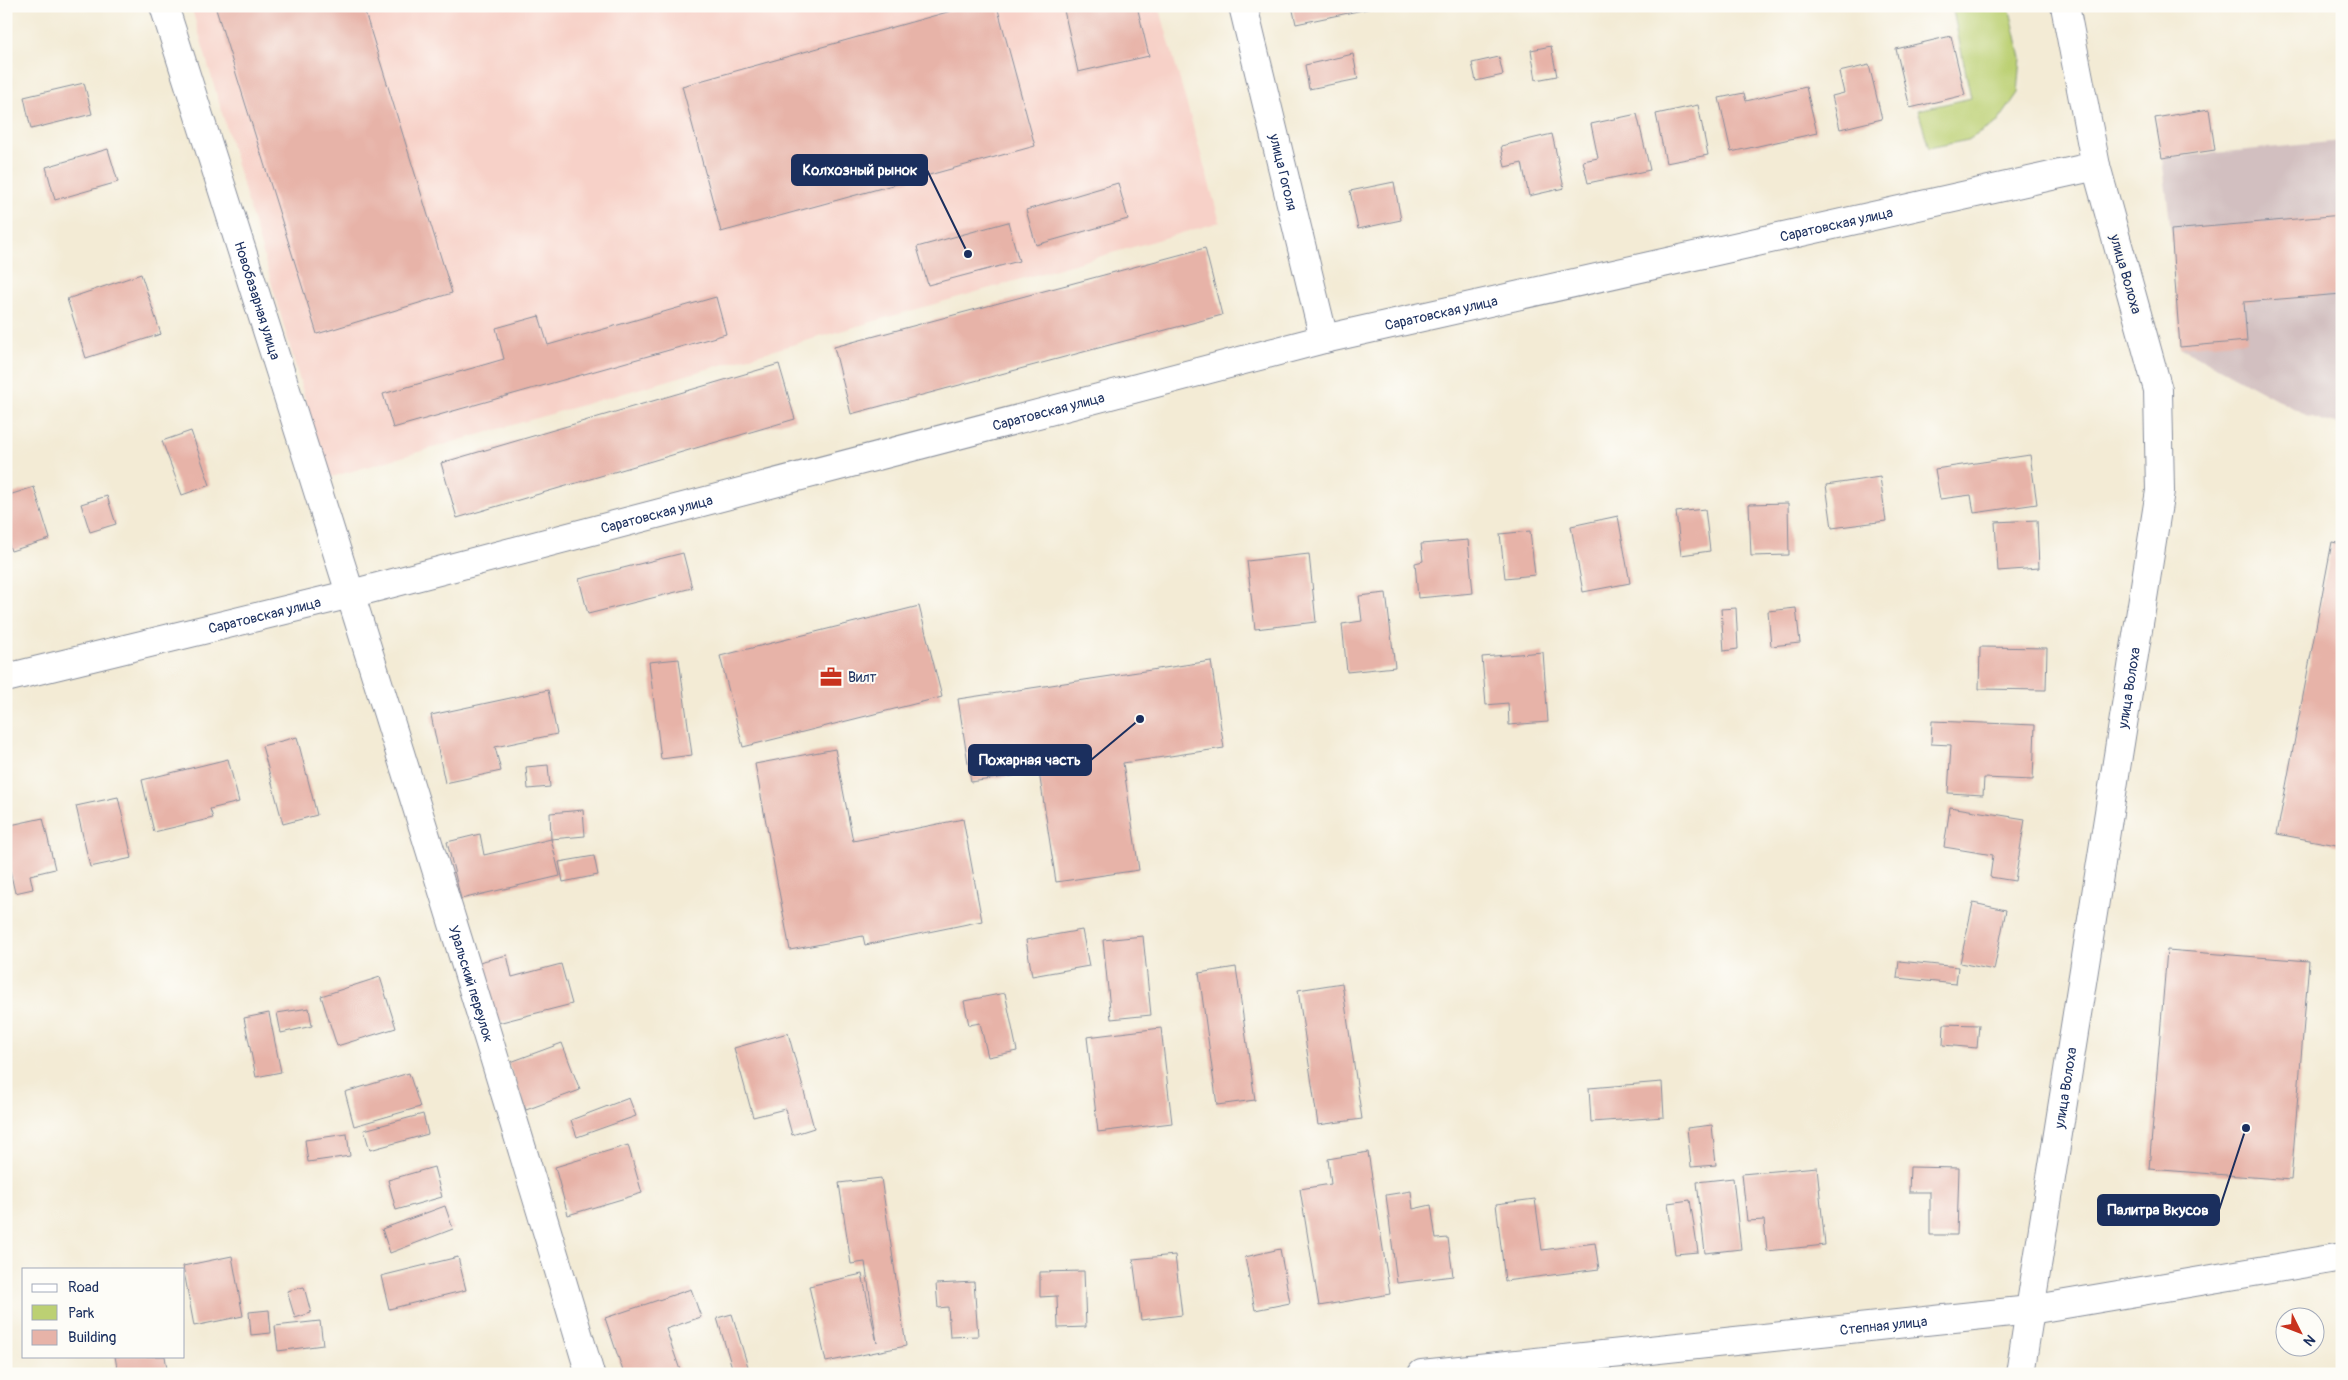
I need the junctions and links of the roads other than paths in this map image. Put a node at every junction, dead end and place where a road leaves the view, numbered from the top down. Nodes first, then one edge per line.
1 (164, 6) edge
2 (1243, 6) edge
3 (2065, 6) edge
4 (2096, 166) junction
5 (1324, 338) junction
6 (352, 594) junction
7 (6, 678) edge
8 (2342, 1257) edge
9 (2030, 1310) junction
10 (590, 1374) edge
11 (1422, 1374) edge
12 (2020, 1374) edge

1 - 6 street, Новобазарная улица
2 - 5 street, улица Гоголя
3 - 4 street, улица Волоха
4 - 5 street, Саратовская улица
4 - 9 street, улица Волоха
5 - 6 street, Саратовская улица
6 - 7 street, Саратовская улица
6 - 10 street, Уральский переулок
8 - 9 street, Степная улица
9 - 11 street, Степная улица
9 - 12 street, улица Волоха

